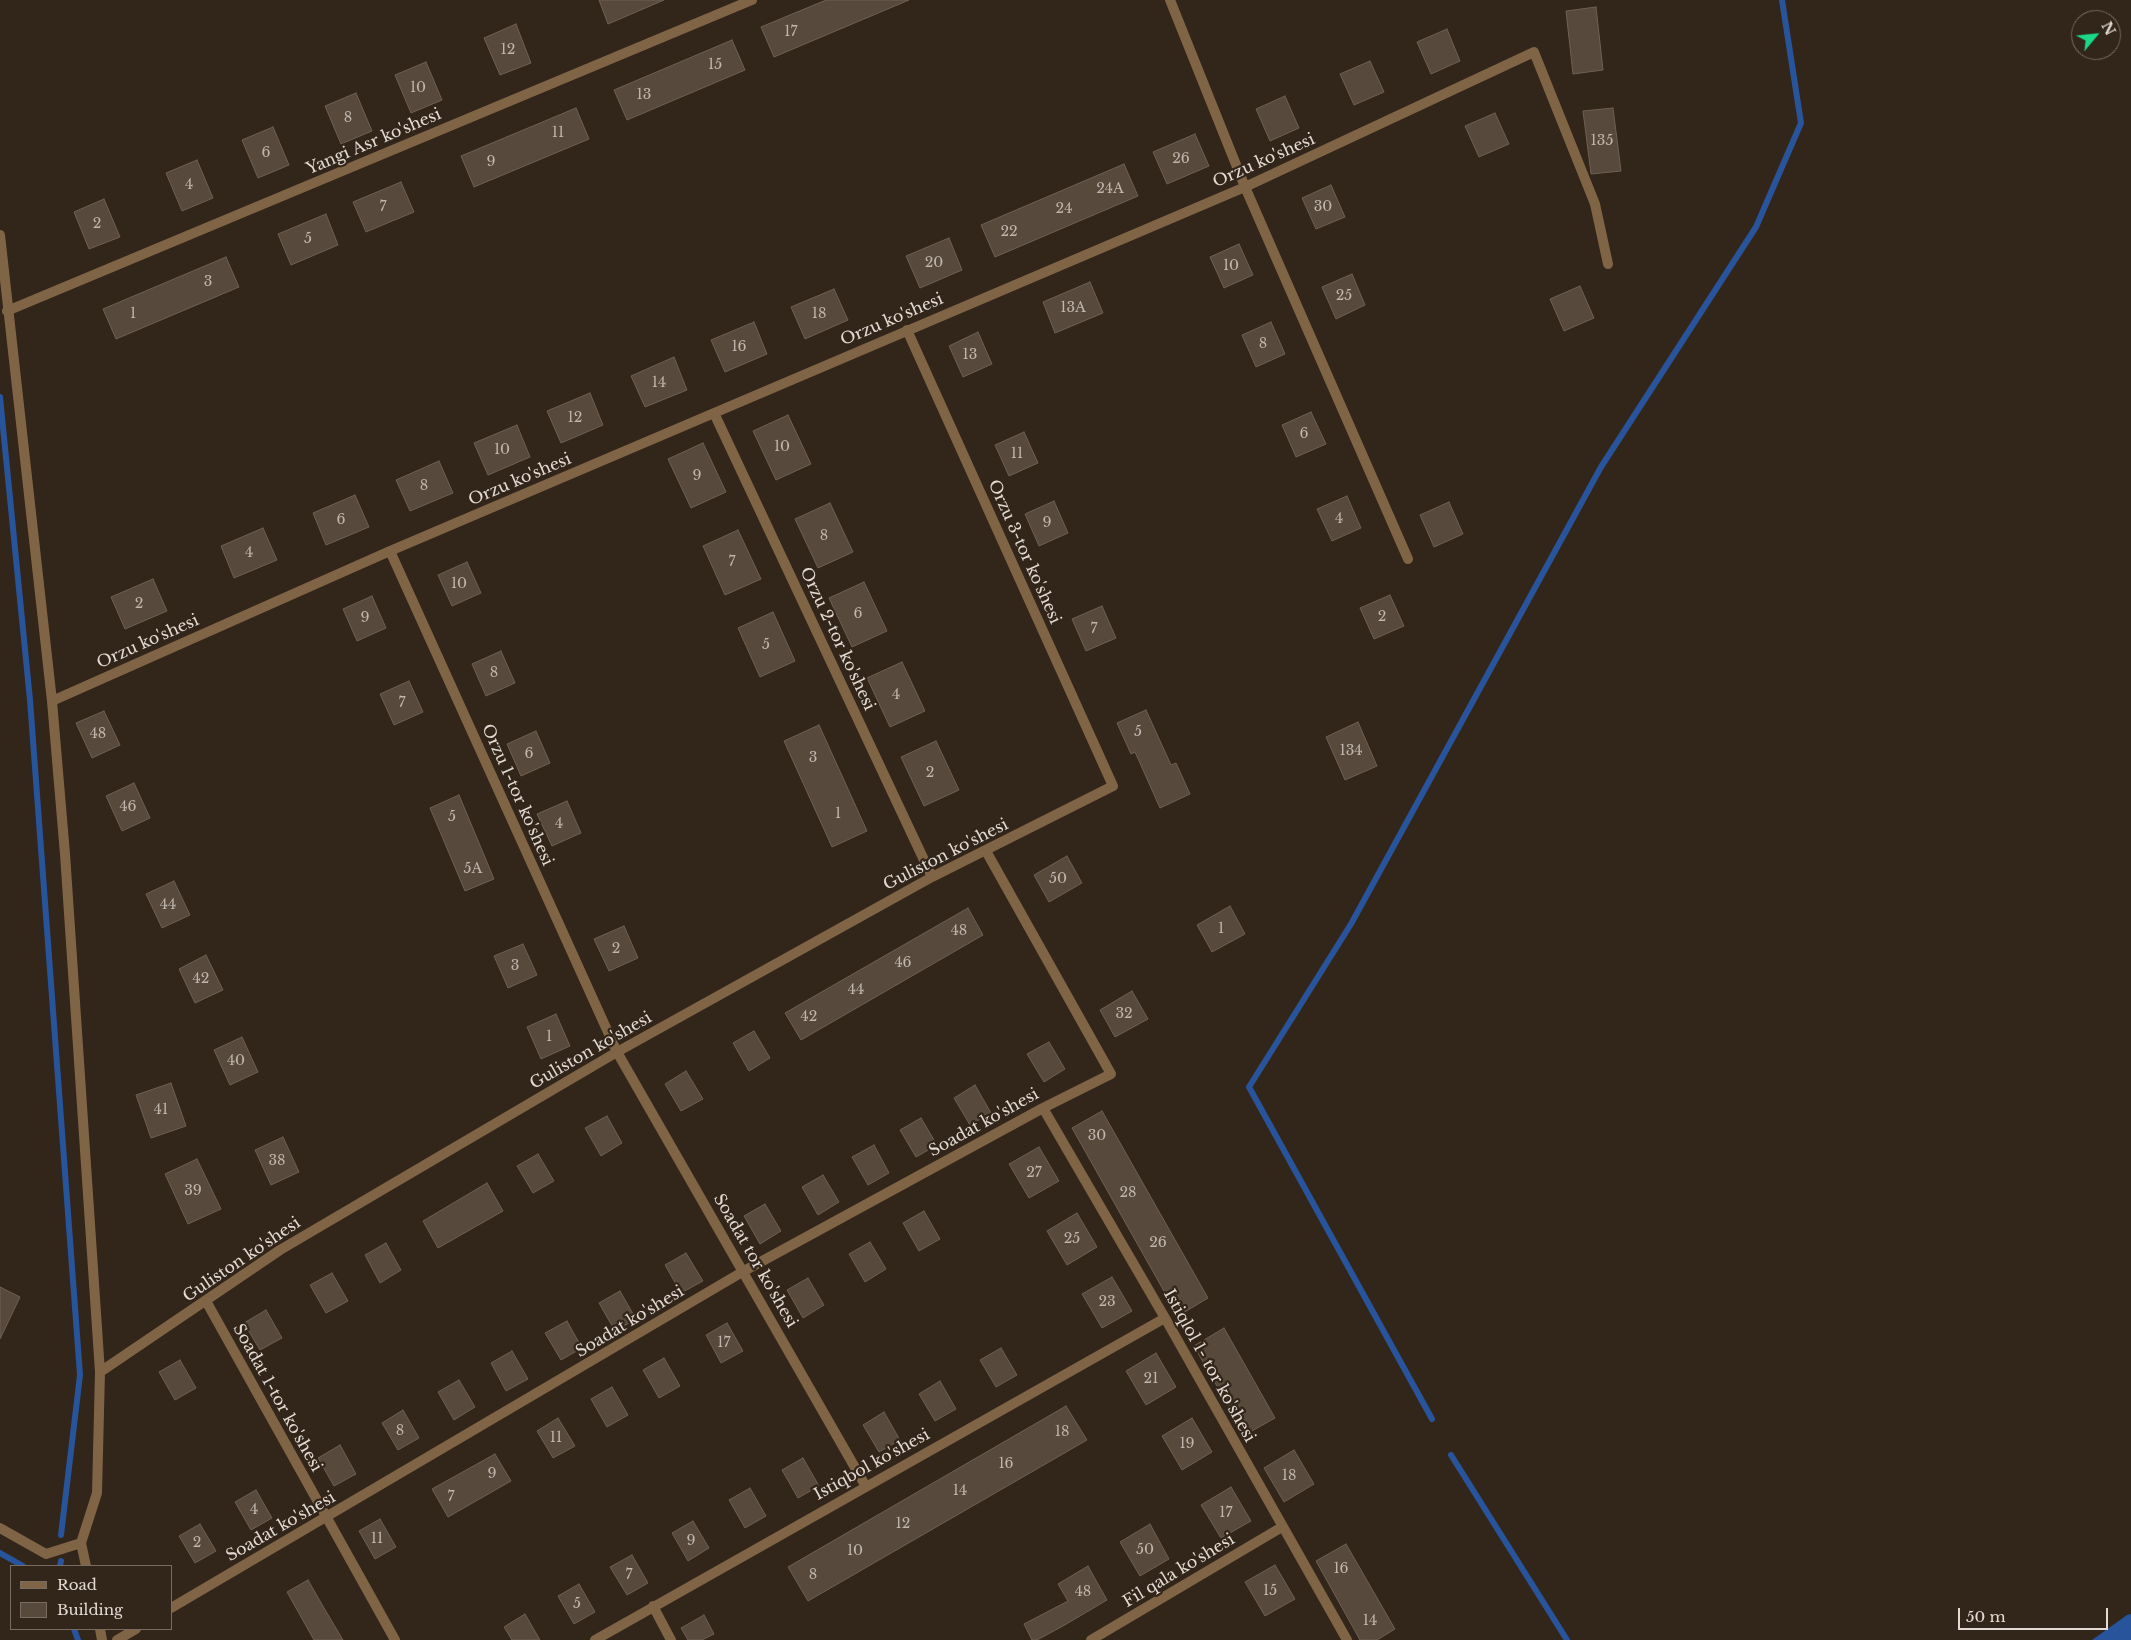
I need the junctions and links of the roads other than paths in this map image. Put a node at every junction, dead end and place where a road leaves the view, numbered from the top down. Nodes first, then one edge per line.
1 (752, 0) edge
2 (1170, 0) edge
3 (1245, 187) junction
4 (0, 235) edge
5 (1608, 264) dead end
6 (7, 311) junction
7 (907, 330) junction
8 (714, 413) junction
9 (390, 551) junction
10 (1408, 559) dead end
11 (52, 700) junction
12 (1113, 786) joint
13 (986, 851) junction
14 (932, 877) junction
15 (617, 1052) junction
16 (1043, 1108) junction
17 (744, 1271) junction
18 (206, 1301) junction
19 (1165, 1318) junction
20 (100, 1372) junction
21 (865, 1485) junction
22 (326, 1518) junction
23 (1282, 1527) junction
24 (0, 1528) edge
25 (81, 1543) junction
26 (86, 1565) edge
27 (652, 1606) junction
28 (172, 1607) edge
29 (134, 1630) edge
30 (117, 1640) edge
31 (395, 1640) edge
32 (595, 1640) edge
33 (671, 1640) edge
34 (1091, 1640) edge
35 (1347, 1640) edge

1 - 6 street, Yangi Asr ko'shesi
2 - 3 street
3 - 5 street, Orzu ko'shesi
3 - 7 street, Orzu ko'shesi
3 - 10 street
4 - 6 street
6 - 11 street
7 - 8 street, Orzu ko'shesi
7 - 12 street, Orzu 3-tor ko'shesi
8 - 9 street, Orzu ko'shesi
8 - 14 street, Orzu 2-tor ko'shesi
9 - 11 street, Orzu ko'shesi
9 - 15 street, Orzu 1-tor ko'shesi
11 - 20 street
12 - 13 street, Guliston ko'shesi
13 - 14 street, Guliston ko'shesi
13 - 16 street, Soadat ko'shesi
14 - 15 street, Guliston ko'shesi
15 - 17 street, Soadat tor ko'shesi
15 - 18 street, Guliston ko'shesi
16 - 17 street, Soadat ko'shesi
16 - 19 street, Istiqlol 1- tor ko'shesi
17 - 21 street, Soadat tor ko'shesi
17 - 22 street, Soadat ko'shesi
18 - 20 street, Guliston ko'shesi
18 - 22 street, Soadat 1-tor ko'shesi
19 - 21 street, Istiqbol ko'shesi
19 - 23 street, Istiqlol 1- tor ko'shesi
20 - 25 street
21 - 27 street, Istiqbol ko'shesi
22 - 28 street, Soadat ko'shesi
22 - 31 street, Soadat 1-tor ko'shesi
23 - 34 street, Fil qala ko'shesi
23 - 35 street, Istiqlol 1- tor ko'shesi
24 - 25 street
25 - 26 street
27 - 32 street, Istiqbol ko'shesi
27 - 33 street
29 - 30 street

